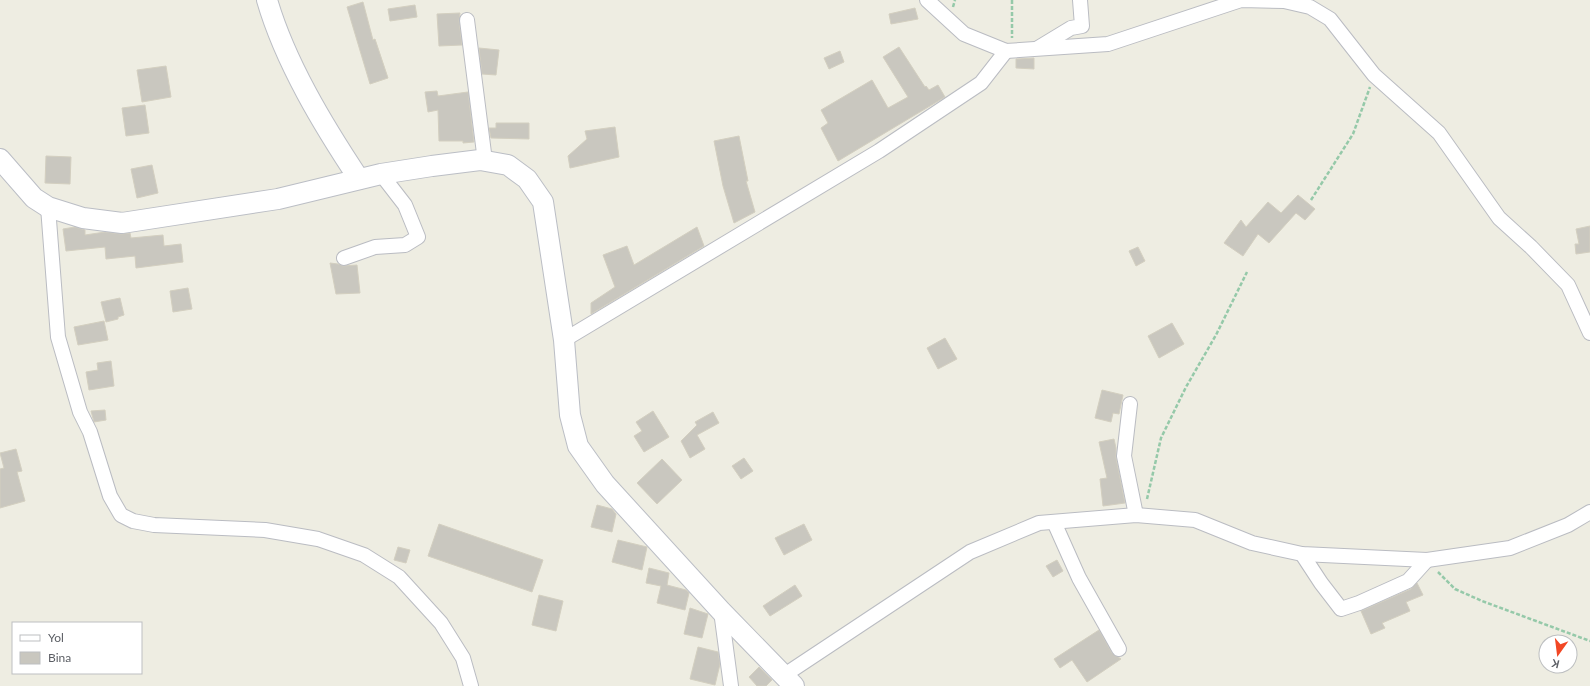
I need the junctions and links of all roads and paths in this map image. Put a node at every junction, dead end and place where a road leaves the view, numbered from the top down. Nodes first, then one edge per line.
1 (268, 0) edge
2 (927, 0) edge
3 (1012, 0) edge
4 (1080, 0) edge
5 (467, 20) dead end
6 (1036, 49) junction
7 (1009, 50) junction
8 (1374, 75) junction
9 (0, 160) edge
10 (485, 161) junction
11 (381, 174) junction
12 (359, 179) junction
13 (1311, 200) dead end
14 (48, 207) junction
15 (344, 258) dead end
16 (1247, 272) dead end
17 (1590, 333) edge
18 (564, 340) junction
19 (1130, 404) dead end
20 (1590, 512) edge
21 (1140, 515) junction
22 (1054, 522) junction
23 (1302, 554) junction
24 (1427, 560) junction
25 (722, 611) junction
26 (1590, 641) edge
27 (1118, 649) dead end
28 (789, 681) edge
29 (471, 686) edge
30 (731, 686) edge

1 - 12 street
2 - 7 street
3 - 7 path
4 - 6 street
5 - 10 street
6 - 7 street
6 - 8 street
7 - 18 street
8 - 13 path
8 - 17 street
9 - 14 street
10 - 11 street
10 - 18 street
11 - 12 street
11 - 15 street
12 - 14 street
14 - 29 street
16 - 21 path
18 - 25 street
19 - 21 street
20 - 24 street
21 - 22 street
21 - 23 street
22 - 27 street
22 - 28 street
23 - 24 street
23 - 24 street
24 - 26 path
25 - 28 street
25 - 30 street

